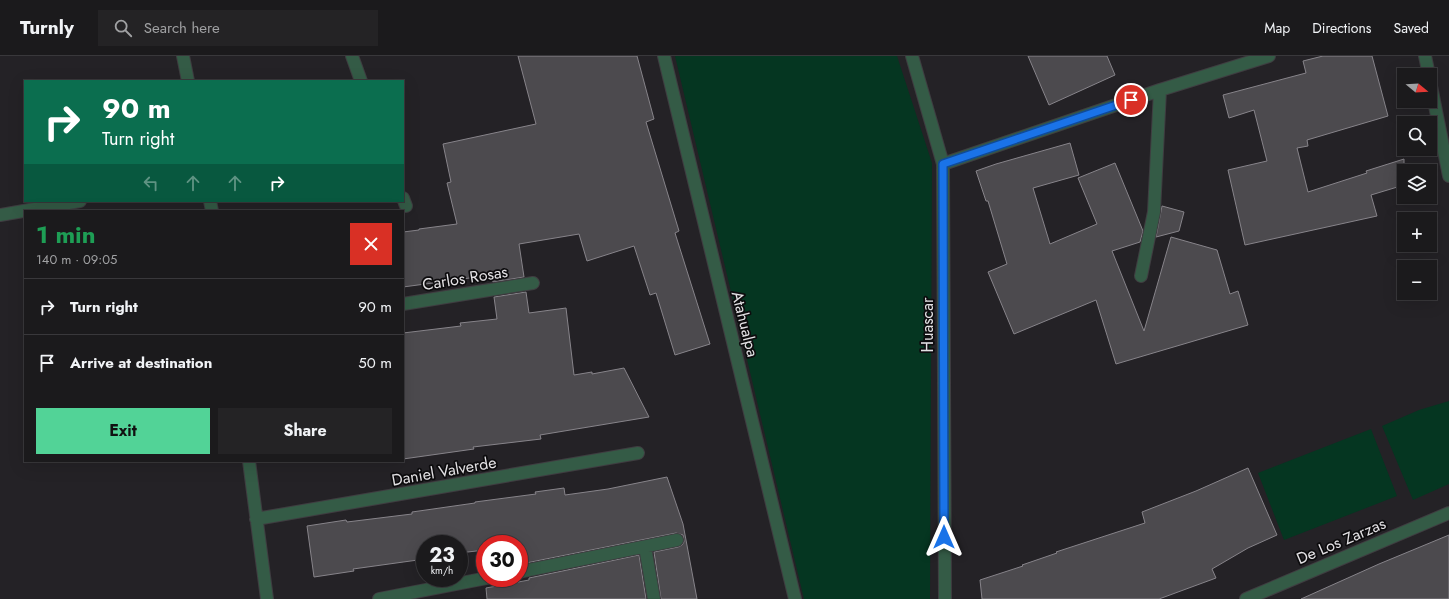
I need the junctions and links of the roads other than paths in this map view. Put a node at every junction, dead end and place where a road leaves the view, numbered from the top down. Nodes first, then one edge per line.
1 (183, 56) edge
2 (352, 56) edge
3 (664, 56) edge
4 (912, 56) edge
5 (1269, 56) edge
6 (1425, 56) edge
7 (1428, 68) edge
8 (188, 80) edge
9 (361, 80) edge
10 (1160, 90) junction
11 (1435, 108) edge
12 (943, 164) junction
13 (1449, 176) edge
14 (74, 202) edge
15 (29, 210) edge
16 (24, 211) edge
17 (0, 215) edge
18 (1141, 276) dead end
19 (533, 283) dead end
20 (404, 304) edge
21 (638, 453) dead end
22 (249, 462) edge
23 (1449, 513) edge
24 (256, 520) junction
25 (677, 540) dead end
26 (645, 548) junction
27 (528, 570) edge
28 (476, 580) edge
29 (267, 599) edge
30 (379, 599) edge
31 (654, 599) edge
32 (795, 599) edge
33 (945, 599) edge
34 (1246, 599) edge

1 - 8 street
2 - 9 street
3 - 32 street, Atahualpa
4 - 12 street, Huascar
5 - 10 street
6 - 7 street
10 - 12 street
10 - 18 street
11 - 13 street
12 - 33 street, Huascar
14 - 15 street
16 - 17 street
19 - 20 street, Carlos Rosas
21 - 24 street, Daniel Valverde
22 - 24 street
23 - 34 street, De Los Zarzas
24 - 29 street
25 - 26 street
26 - 27 street
26 - 31 street
28 - 30 street

